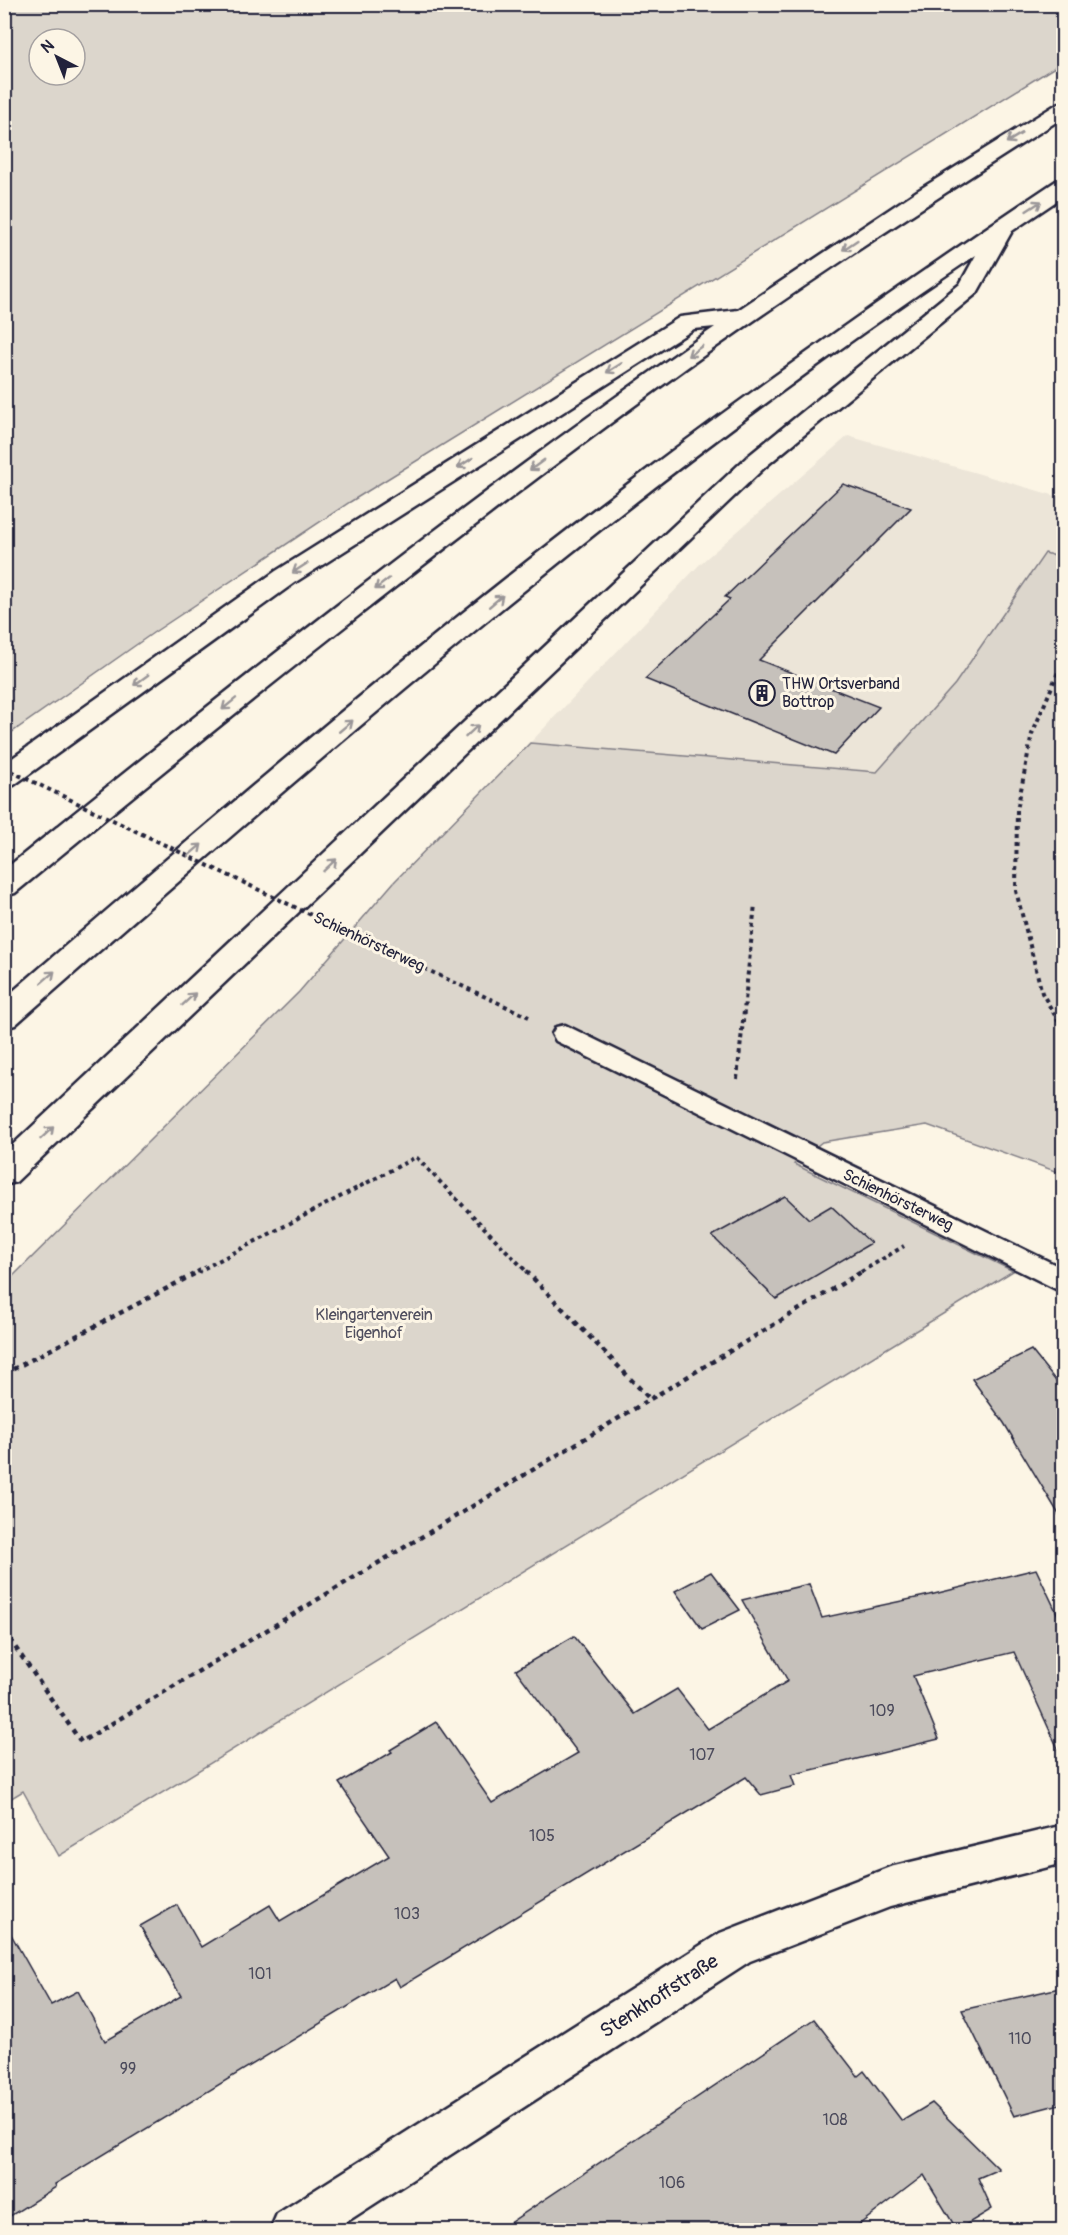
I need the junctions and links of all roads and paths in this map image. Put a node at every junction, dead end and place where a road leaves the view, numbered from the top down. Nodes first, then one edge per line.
1 (1064, 108) edge
2 (1064, 186) edge
3 (1004, 225) junction
4 (743, 317) junction
5 (1064, 658) edge
6 (4, 768) edge
7 (4, 778) edge
8 (4, 886) edge
9 (755, 904) dead end
10 (4, 1017) edge
11 (1064, 1031) edge
12 (565, 1034) joint
13 (733, 1118) junction
14 (4, 1173) edge
15 (943, 1222) junction
16 (1064, 1282) edge
17 (4, 1374) edge
18 (650, 1399) junction
19 (4, 1631) edge
20 (1064, 1844) edge
21 (293, 2230) edge

1 -> 4 main road
3 -> 2 main road
10 -> 3 main road
14 -> 3 main road
4 -> 7 main road
4 -> 8 main road
5 - 11 path
6 - 12 path, Schienhörsterweg, bridge
9 - 13 path
12 - 13 lane, Schienhörsterweg
13 - 15 lane, Schienhörsterweg
15 - 16 lane, Schienhörsterweg
15 - 18 path
17 - 18 path
18 - 19 path
20 - 21 main road, Stenkhoffstraße

